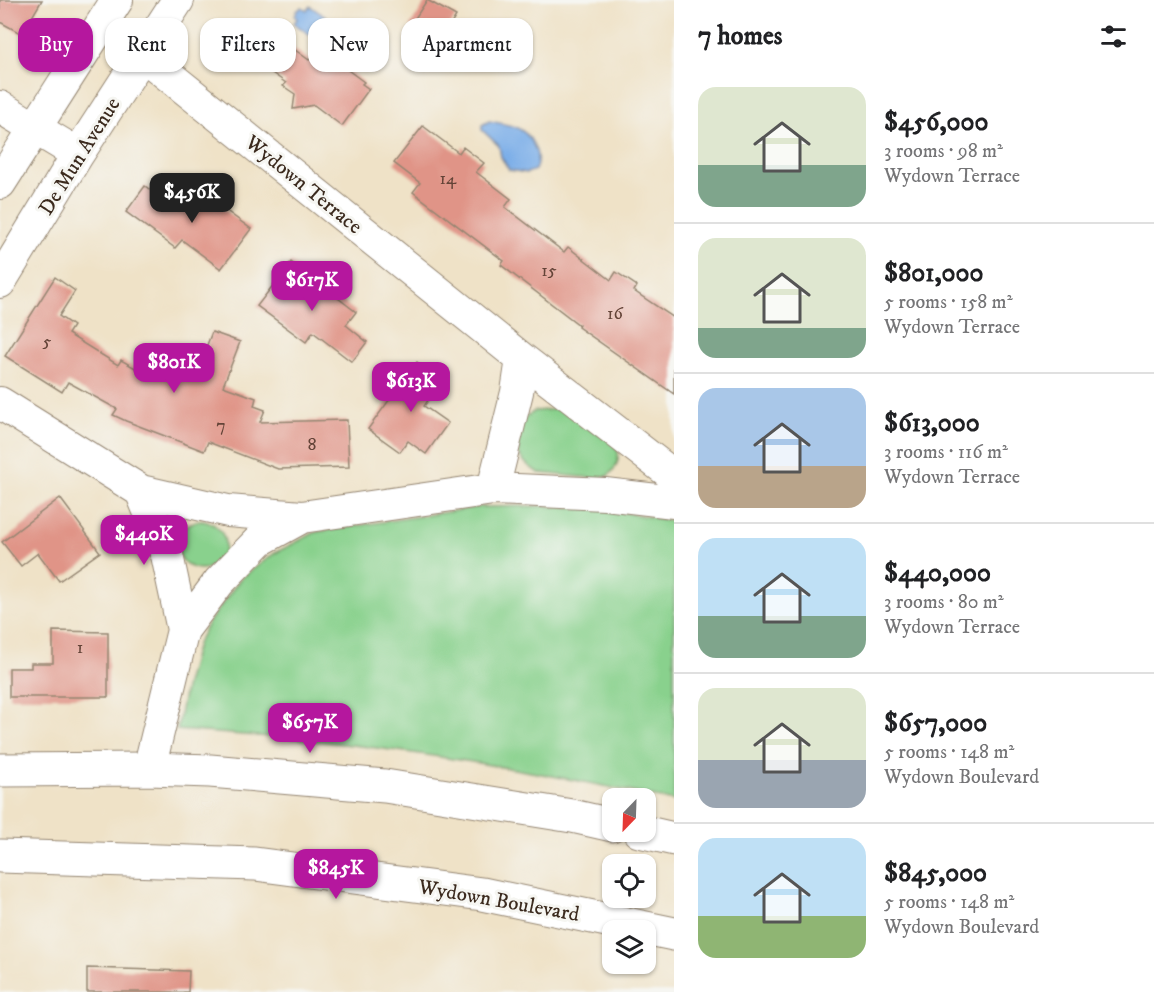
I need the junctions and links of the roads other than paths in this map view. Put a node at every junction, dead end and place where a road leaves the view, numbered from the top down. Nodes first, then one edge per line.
1 (117, 0) edge
2 (178, 0) edge
3 (167, 18) edge
4 (132, 72) edge
5 (164, 72) edge
6 (0, 107) edge
7 (34, 128) junction
8 (78, 154) junction
9 (0, 183) edge
10 (0, 282) edge
11 (522, 359) junction
12 (0, 403) edge
13 (674, 476) edge
14 (493, 489) junction
15 (141, 491) junction
16 (674, 502) edge
17 (302, 517) junction
18 (183, 630) junction
19 (149, 769) junction
20 (0, 770) edge
21 (602, 823) edge
22 (656, 835) edge
23 (674, 839) edge
24 (0, 855) edge
25 (674, 934) edge

1 - 7 street
2 - 3 street, De Mun Avenue
4 - 8 street, De Mun Avenue
5 - 11 street, Wydown Terrace
6 - 7 street
7 - 8 street
7 - 9 street
8 - 10 street, De Mun Avenue
11 - 13 street, Wydown Terrace
11 - 14 street
12 - 15 street
14 - 16 street
14 - 17 street
15 - 17 street
15 - 18 street
17 - 18 street
18 - 19 street
19 - 20 street
19 - 21 street
22 - 23 street
24 - 25 street, Wydown Boulevard

